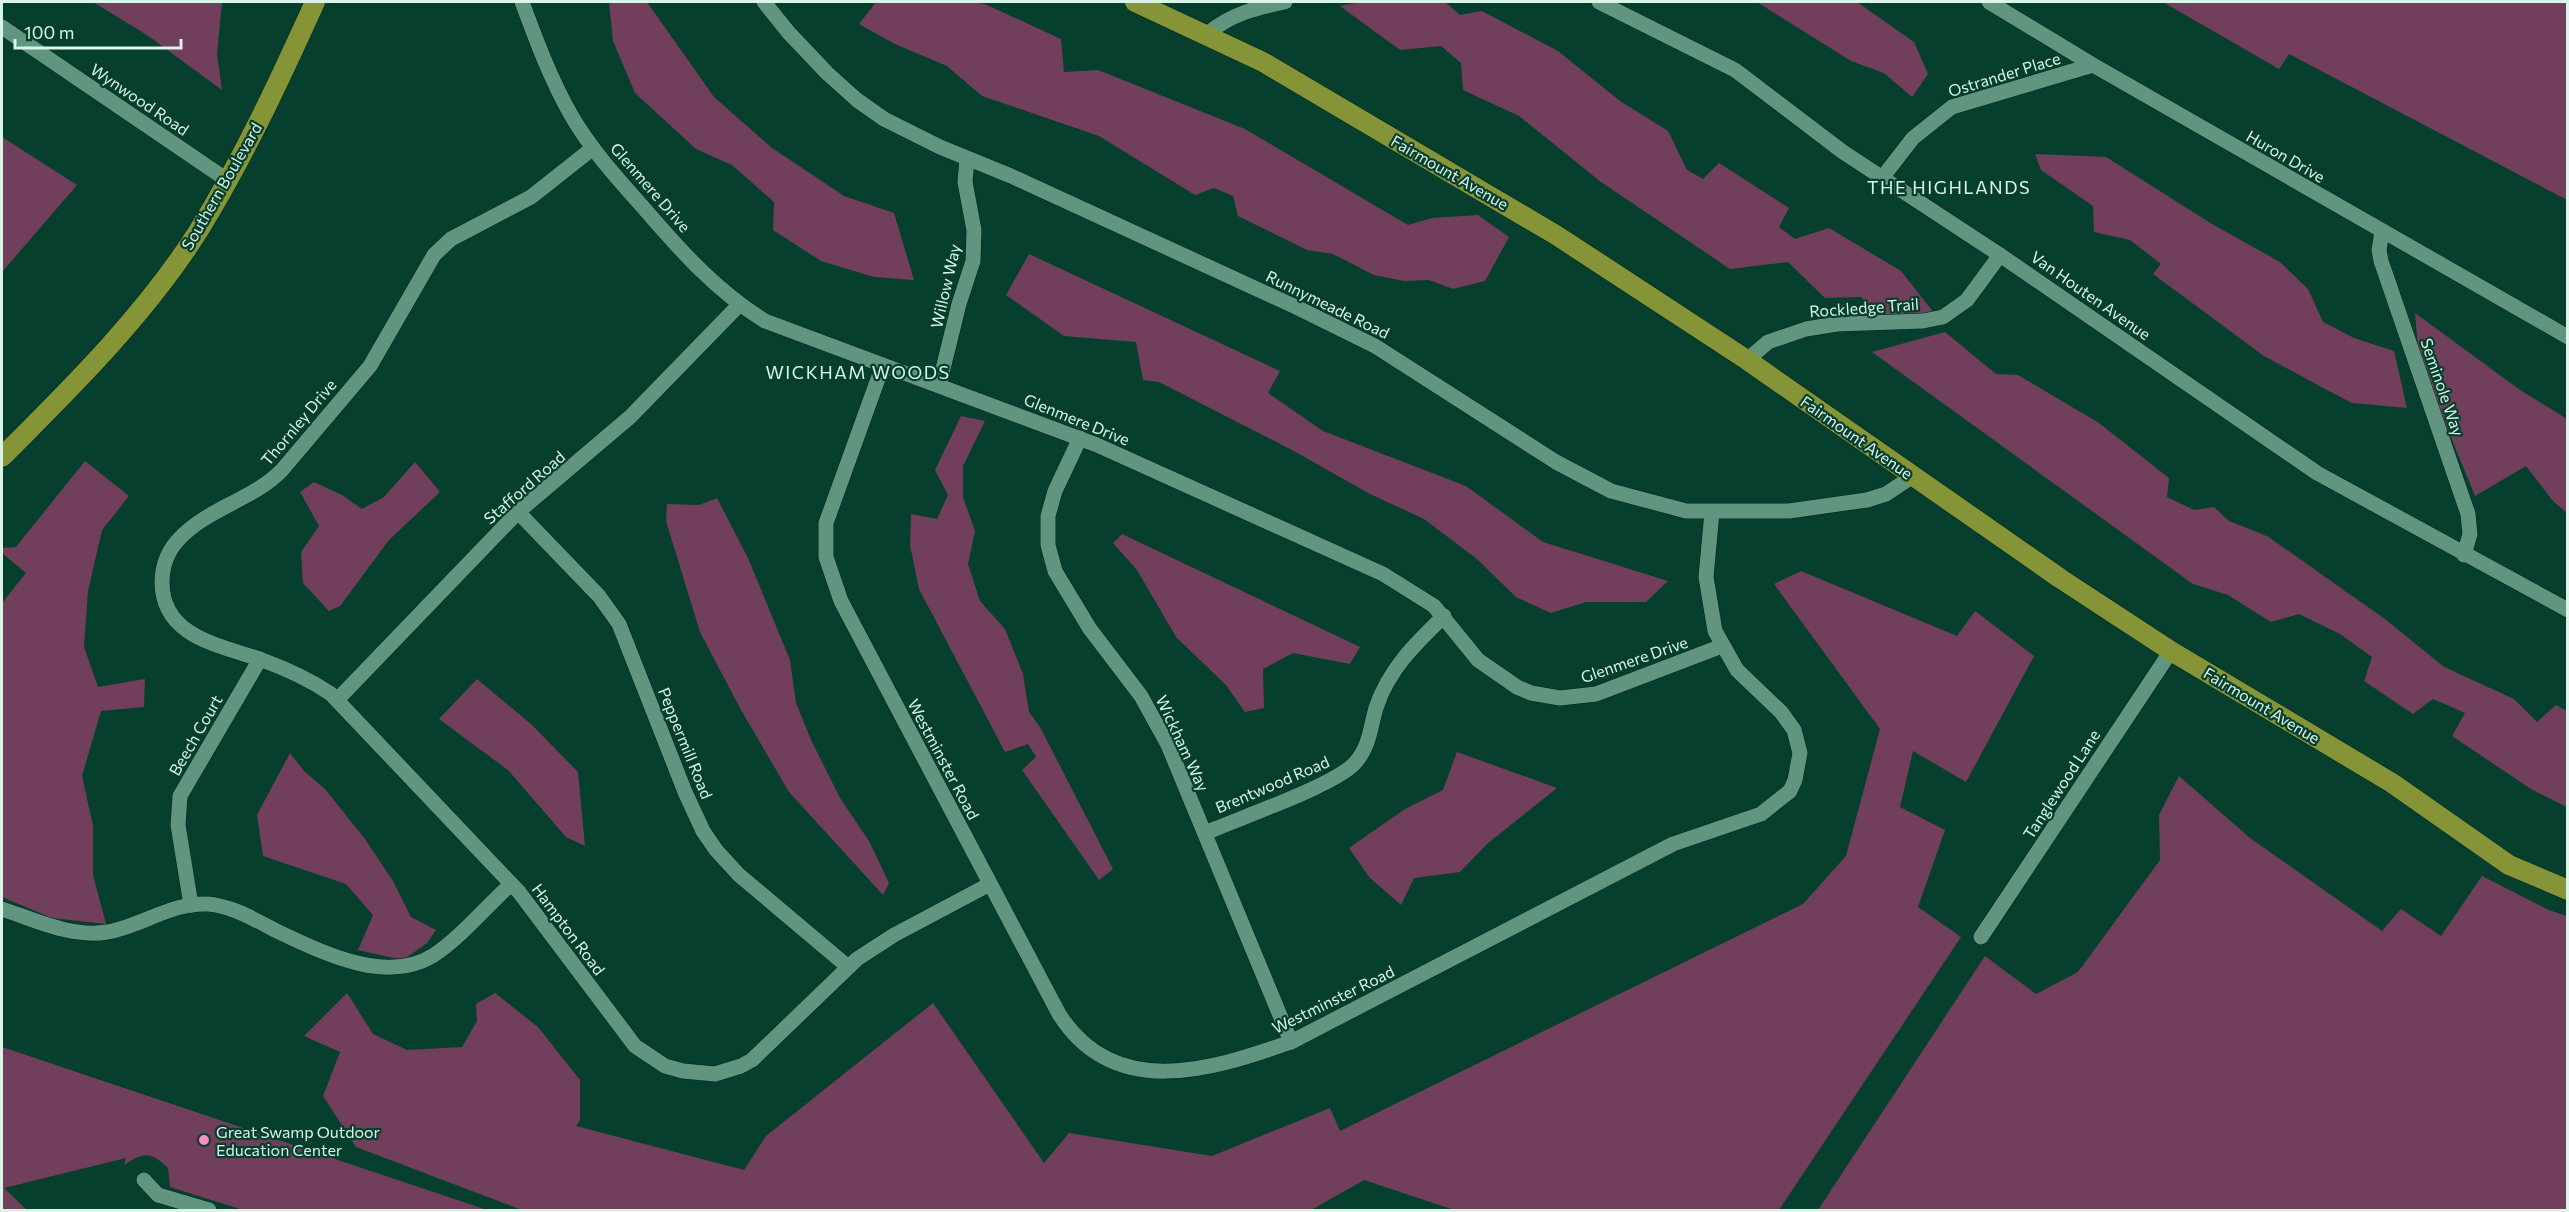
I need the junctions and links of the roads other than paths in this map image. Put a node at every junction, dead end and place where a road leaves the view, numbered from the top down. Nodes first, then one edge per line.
1 (315, 2) edge
2 (522, 2) edge
3 (764, 2) edge
4 (1135, 2) edge
5 (1285, 2) edge
6 (1599, 2) edge
7 (1989, 2) edge
8 (2, 27) edge
9 (1208, 34) junction
10 (2094, 65) junction
11 (593, 148) junction
12 (967, 159) junction
13 (1882, 178) junction
14 (227, 180) junction
15 (2382, 232) junction
16 (2000, 255) junction
17 (739, 305) junction
18 (2568, 338) edge
19 (1747, 360) junction
20 (883, 365) junction
21 (939, 385) junction
22 (1080, 438) junction
23 (2, 457) edge
24 (1913, 476) junction
25 (518, 512) junction
26 (1712, 512) junction
27 (2464, 555) junction
28 (2568, 610) edge
29 (1444, 616) junction
30 (1722, 646) junction
31 (2171, 651) junction
32 (260, 659) junction
33 (337, 700) junction
34 (1205, 833) junction
35 (511, 884) junction
36 (990, 884) junction
37 (2568, 890) edge
38 (191, 904) junction
39 (2, 909) edge
40 (1981, 937) dead end
41 (847, 966) junction
42 (1292, 1042) junction
43 (144, 1180) dead end
44 (209, 1210) edge

1 - 14 main road, Southern Boulevard
2 - 11 street, Glenmere Drive
3 - 12 street, Runnymeade Road
4 - 9 main road, Fairmount Avenue
5 - 9 street
6 - 13 street, Van Houten Avenue
7 - 10 street, Huron Drive
8 - 14 street, Wynwood Road
9 - 19 main road, Fairmount Avenue
10 - 13 street, Ostrander Place
10 - 15 street, Huron Drive
11 - 17 street, Glenmere Drive
11 - 32 street, Thornley Drive
12 - 21 street, Willow Way
12 - 26 street, Runnymeade Road
13 - 16 street, Van Houten Avenue
14 - 23 main road, Southern Boulevard
15 - 18 street, Huron Drive
15 - 27 street, Seminole Way
16 - 19 street, Rockledge Trail
16 - 27 street, Van Houten Avenue
17 - 20 street, Glenmere Drive
17 - 25 street, Stafford Road
19 - 24 main road, Fairmount Avenue
20 - 21 street, Glenmere Drive
20 - 36 street, Westminster Road
21 - 22 street, Glenmere Drive
22 - 29 street, Glenmere Drive
22 - 34 street, Wickham Way
24 - 26 street, Runnymeade Road
24 - 31 main road, Fairmount Avenue
25 - 33 street, Stafford Road
25 - 41 street, Peppermill Road
26 - 30 street, Westminster Road
27 - 28 street, Van Houten Avenue
29 - 30 street, Glenmere Drive
29 - 34 street, Brentwood Road
30 - 42 street, Westminster Road
31 - 37 main road, Fairmount Avenue
31 - 40 street, Tanglewood Lane
32 - 33 street, Thornley Drive
32 - 38 street, Beech Court
33 - 35 street, Thornley Drive
34 - 42 street, Wickham Way
35 - 38 street, Hampton Road
35 - 41 street, Hampton Road
36 - 41 street, Hampton Road
36 - 42 street, Westminster Road
38 - 39 street, Hampton Road
43 - 44 street

